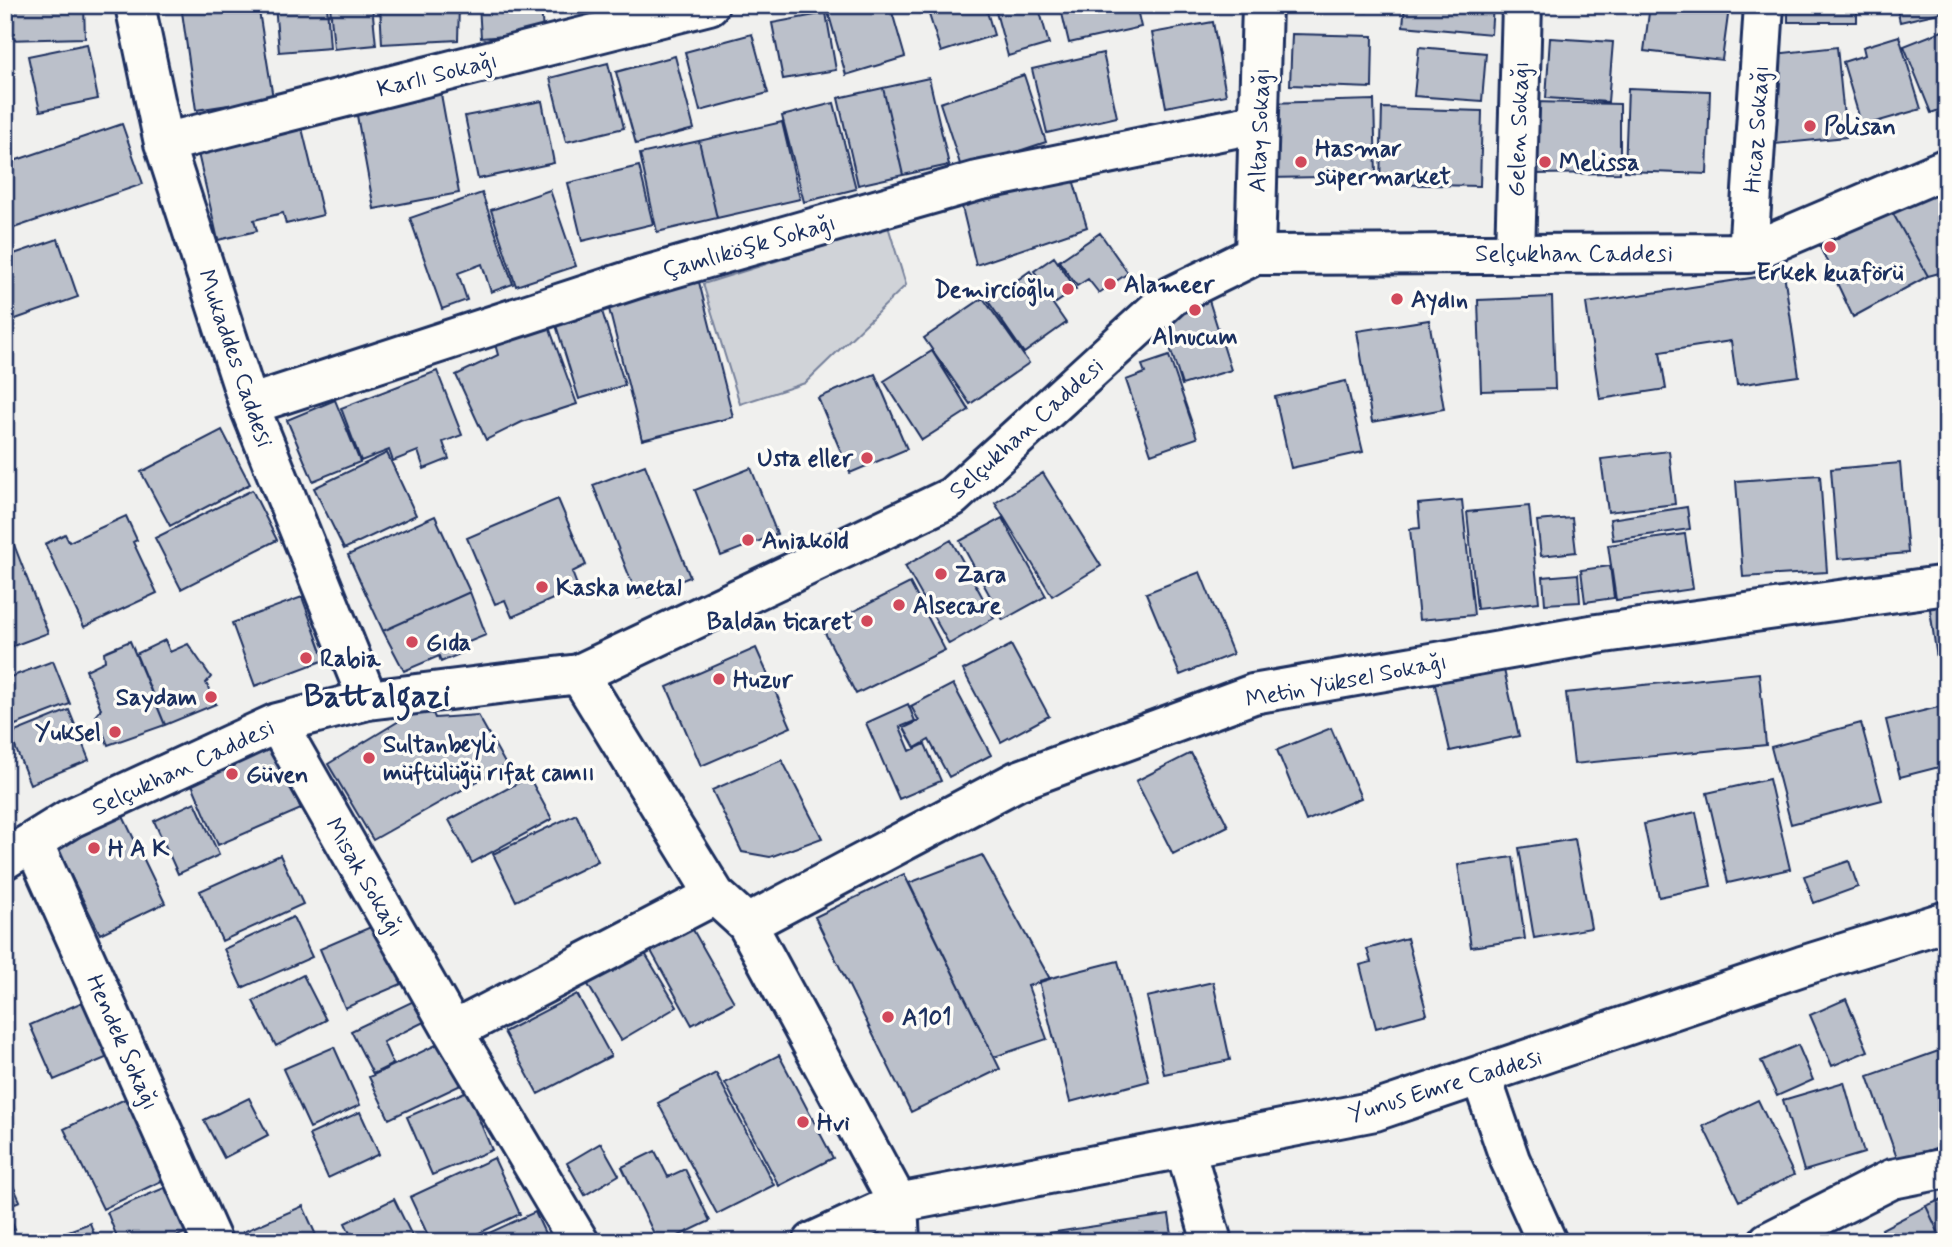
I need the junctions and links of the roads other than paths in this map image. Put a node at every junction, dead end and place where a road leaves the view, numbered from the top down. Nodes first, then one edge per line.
1 (135, 5) edge
2 (709, 5) edge
3 (1262, 5) edge
4 (1522, 5) edge
5 (1764, 5) edge
6 (1259, 123) junction
7 (164, 143) junction
8 (1947, 168) edge
9 (1515, 253) junction
10 (1748, 253) junction
11 (1255, 255) junction
12 (249, 405) junction
13 (1947, 584) edge
14 (579, 674) junction
15 (368, 700) junction
16 (277, 723) junction
17 (19, 850) edge
18 (715, 895) junction
19 (1947, 921) edge
20 (747, 925) junction
21 (453, 1031) junction
22 (1481, 1076) junction
23 (1185, 1149) junction
24 (1947, 1168) edge
25 (898, 1202) junction
26 (1790, 1237) edge
27 (212, 1242) edge
28 (579, 1242) edge
29 (813, 1242) edge
30 (900, 1242) edge
31 (1212, 1242) edge
32 (1547, 1242) edge

1 - 7 street, Mukaddes Caddesi
2 - 7 street, Karlı Sokağı
3 - 6 street, Altay Sokağı
4 - 9 street, Gelen Sokağı
5 - 10 street, Hicaz Sokağı
6 - 11 street, Altay Sokağı
6 - 12 street, Çamlıköşk Sokağı
7 - 12 street, Mukaddes Caddesi
8 - 10 street, Selçukhan Caddesi
9 - 10 street, Selçukhan Caddesi
9 - 11 street, Selçukhan Caddesi
11 - 14 street, Selçukhan Caddesi
12 - 15 street, Mukaddes Caddesi
13 - 20 street, Metin Yüksel Sokağı
14 - 15 street, Selçukhan Caddesi
14 - 18 street
15 - 16 street, Selçukhan Caddesi
16 - 17 street, Selçukhan Caddesi
16 - 21 street, Misak Sokağı
17 - 27 street, Hendek Sokağı
18 - 20 street
18 - 21 street
19 - 22 street, Yunus Emre Caddesi
20 - 25 street
21 - 28 street, Misak Sokağı
22 - 23 street, Yunus Emre Caddesi
22 - 32 street
23 - 25 street, Yunus Emre Caddesi
23 - 31 street
24 - 26 street
25 - 29 street, Yunus Emre Caddesi
25 - 30 street

